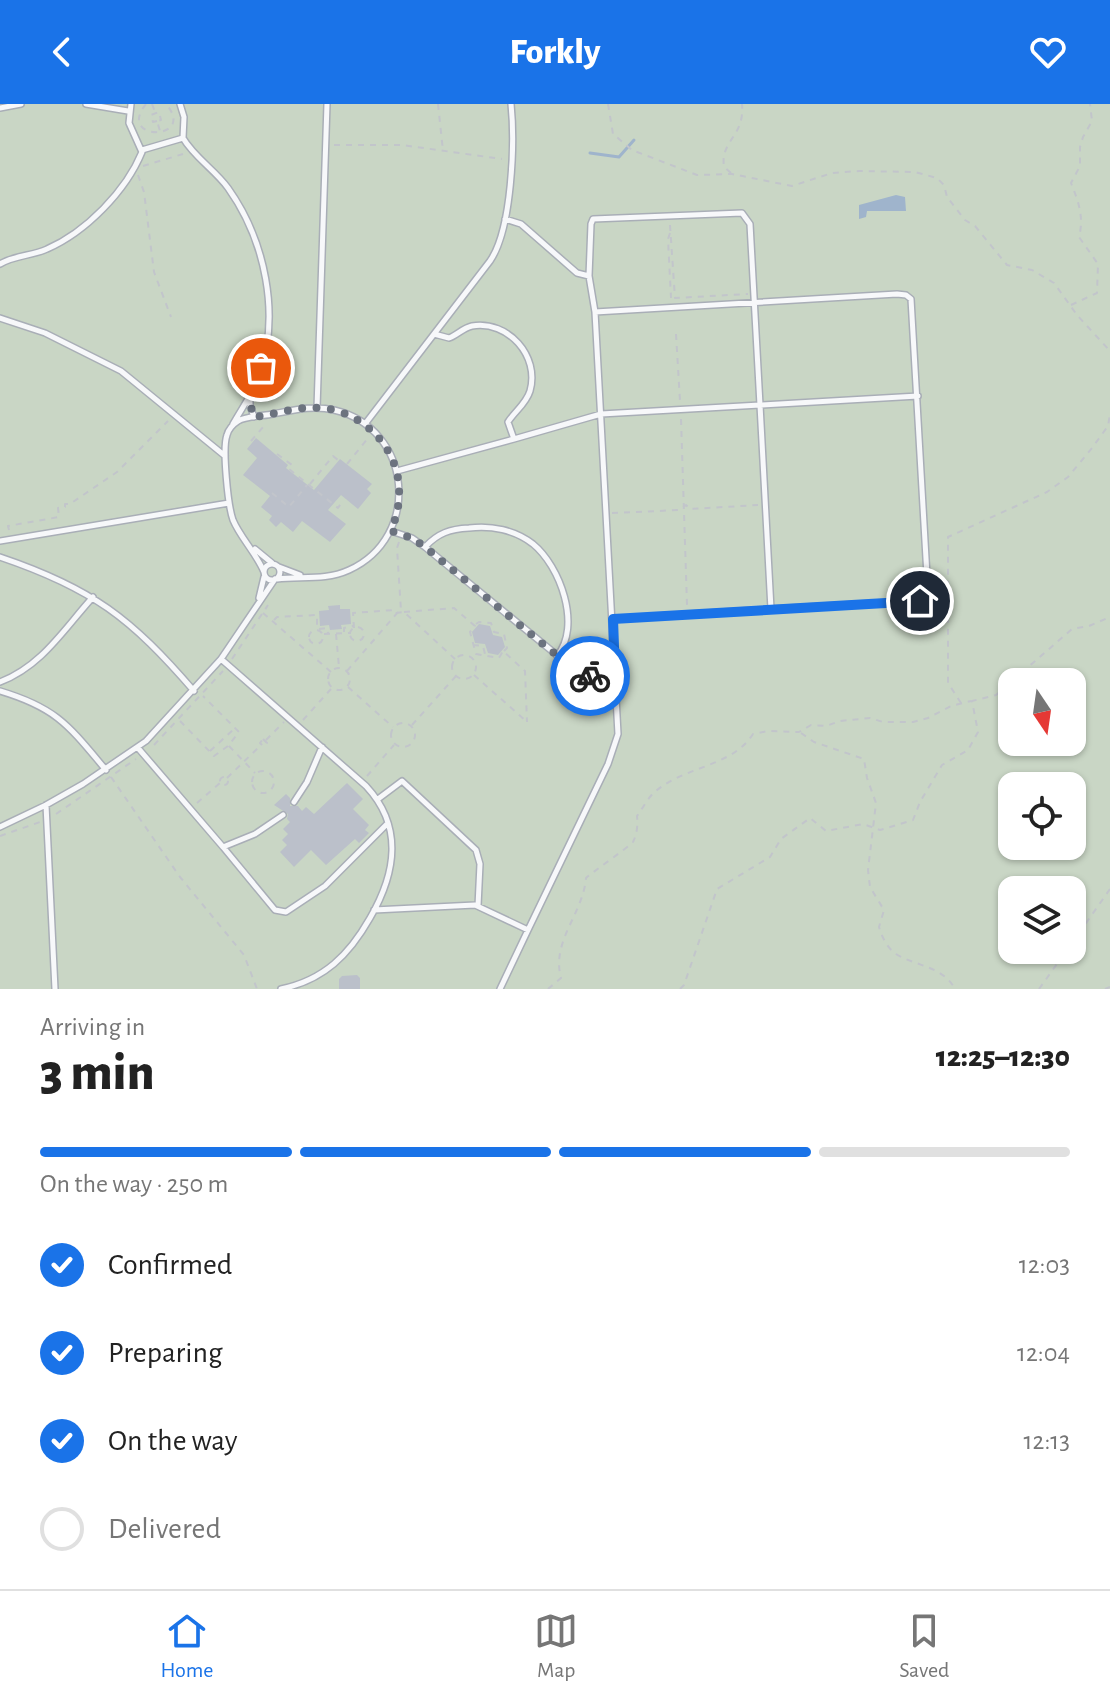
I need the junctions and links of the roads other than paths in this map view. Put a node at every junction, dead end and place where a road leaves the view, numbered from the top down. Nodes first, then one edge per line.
1 (21, 104) edge
2 (86, 104) edge
3 (131, 104) edge
4 (180, 104) edge
5 (327, 104) edge
6 (511, 104) edge
7 (0, 108) edge
8 (128, 111) junction
9 (183, 138) junction
10 (142, 150) junction
11 (505, 219) junction
12 (0, 264) edge
13 (589, 276) junction
14 (754, 302) junction
15 (595, 312) junction
16 (0, 318) edge
17 (434, 334) junction
18 (250, 395) junction
19 (918, 396) junction
20 (760, 405) junction
21 (317, 408) junction
22 (601, 414) junction
23 (254, 417) junction
24 (365, 424) junction
25 (231, 428) junction
26 (514, 439) junction
27 (226, 457) junction
28 (397, 471) junction
29 (229, 503) junction
30 (391, 531) junction
31 (0, 541) edge
32 (251, 546) junction
33 (425, 547) junction
34 (0, 557) edge
35 (276, 565) junction
36 (264, 573) junction
37 (308, 578) junction
38 (276, 579) junction
39 (93, 597) junction
40 (258, 603) junction
41 (771, 609) junction
42 (613, 619) junction
43 (557, 656) junction
44 (221, 659) junction
45 (615, 674) junction
46 (0, 682) edge
47 (0, 691) edge
48 (194, 691) junction
49 (322, 747) junction
50 (138, 748) junction
51 (106, 770) junction
52 (378, 799) junction
53 (294, 802) dead end
54 (46, 805) junction
55 (283, 815) dead end
56 (388, 823) junction
57 (0, 827) edge
58 (223, 847) junction
59 (478, 906) junction
60 (374, 910) junction
61 (528, 930) junction
62 (55, 989) edge
63 (281, 989) edge
64 (500, 989) edge

1 - 7 lane
2 - 8 lane
3 - 8 lane
4 - 9 lane
5 - 21 lane
6 - 11 lane
8 - 10 lane
9 - 10 lane
9 - 18 lane
10 - 12 lane
11 - 13 lane
11 - 17 lane
13 - 14 lane
13 - 15 lane
14 - 15 lane
14 - 19 lane
14 - 20 lane
15 - 22 lane
16 - 27 lane
17 - 24 lane
17 - 26 lane
18 - 23 lane
18 - 25 lane
19 - 20 lane
19 - 41 lane
20 - 22 lane
20 - 41 lane
21 - 23 lane
21 - 24 lane
22 - 26 lane
22 - 42 lane
23 - 25 lane
24 - 28 lane
25 - 27 lane
26 - 28 lane
27 - 29 lane
28 - 30 lane
29 - 31 lane
29 - 32 lane
30 - 33 lane
30 - 37 lane
32 - 35 lane
32 - 36 lane
33 - 43 lane
33 - 43 lane
34 - 39 lane
35 - 36 lane
35 - 37 lane
35 - 38 lane
36 - 38 lane
36 - 40 lane
37 - 38 lane
38 - 40 lane
39 - 46 lane
39 - 48 lane
40 - 44 lane
41 - 42 lane
42 - 45 lane
43 - 45 lane
44 - 48 lane
44 - 49 lane
45 - 61 lane
47 - 51 lane
48 - 50 lane
49 - 52 lane
49 - 53 lane
50 - 51 lane
50 - 58 lane
51 - 54 lane
52 - 56 lane
52 - 59 lane
54 - 57 lane
54 - 62 lane
55 - 58 lane
56 - 58 lane
56 - 60 lane
59 - 60 lane
59 - 61 lane
60 - 63 lane
61 - 64 lane

